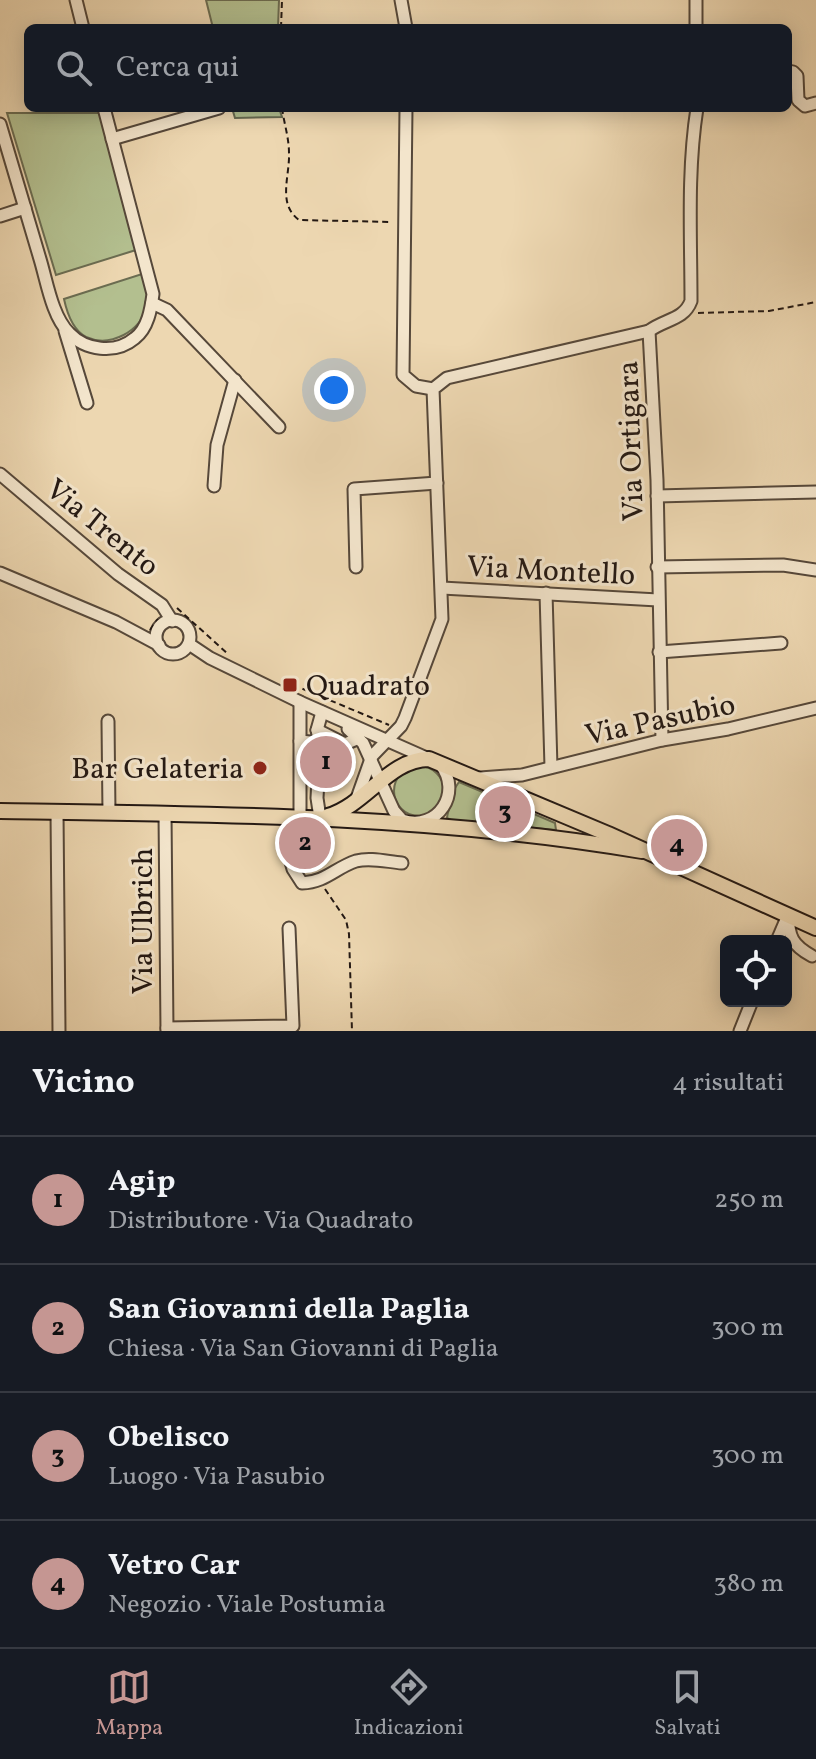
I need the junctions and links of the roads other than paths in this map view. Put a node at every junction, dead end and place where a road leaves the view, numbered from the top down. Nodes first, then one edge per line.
1 (76, 0) edge
2 (401, 0) edge
3 (696, 0) edge
4 (82, 24) edge
5 (405, 24) edge
6 (696, 24) edge
7 (792, 72) edge
8 (816, 103) edge
9 (105, 112) edge
10 (205, 112) edge
11 (406, 112) edge
12 (696, 112) edge
13 (1, 130) edge
14 (112, 139) junction
15 (25, 208) junction
16 (0, 216) edge
17 (152, 303) junction
18 (65, 330) junction
19 (649, 331) junction
20 (235, 380) junction
21 (433, 389) junction
22 (87, 403) dead end
23 (279, 427) dead end
24 (0, 474) edge
25 (437, 483) junction
26 (214, 486) dead end
27 (816, 492) edge
28 (657, 496) junction
29 (356, 567) dead end
30 (657, 567) junction
31 (816, 570) edge
32 (0, 573) edge
33 (442, 588) junction
34 (546, 593) junction
35 (658, 600) junction
36 (172, 621) junction
37 (116, 622) junction
38 (154, 631) junction
39 (781, 643) dead end
40 (189, 644) junction
41 (159, 645) junction
42 (659, 652) junction
43 (300, 702) junction
44 (816, 708) edge
45 (327, 714) junction
46 (108, 721) dead end
47 (317, 730) junction
48 (359, 738) junction
49 (662, 740) junction
50 (300, 741) junction
51 (385, 741) junction
52 (320, 743) junction
53 (370, 761) junction
54 (435, 762) junction
55 (551, 767) junction
56 (515, 776) junction
57 (475, 779) junction
58 (380, 783) junction
59 (511, 793) junction
60 (354, 805) junction
61 (548, 809) junction
62 (0, 811) edge
63 (57, 812) junction
64 (109, 813) junction
65 (165, 813) junction
66 (300, 817) junction
67 (320, 818) junction
68 (411, 823) junction
69 (550, 839) junction
70 (642, 851) junction
71 (402, 863) dead end
72 (788, 916) junction
73 (289, 928) dead end
74 (816, 928) edge
75 (780, 935) edge
76 (812, 956) dead end
77 (750, 1007) edge
78 (167, 1029) edge
79 (258, 1029) edge
80 (59, 1031) edge
81 (740, 1031) edge

1 - 4 street
2 - 5 street
3 - 6 street
7 - 8 street
9 - 14 street
10 - 14 street
11 - 21 street
12 - 19 street, Via Ortigara
13 - 15 street
14 - 17 street
15 - 16 street
15 - 18 street
17 - 18 street
17 - 20 street
18 - 22 street
19 - 21 street
19 - 28 street, Via Ortigara
20 - 23 street
20 - 26 street
21 - 25 street
24 - 36 street, Via Trento
25 - 29 street
25 - 33 street
27 - 28 street
28 - 30 street, Via Ortigara
30 - 31 street
30 - 35 street, Via Ortigara
32 - 37 street
33 - 34 street, Via Montello
33 - 51 street
34 - 35 street, Via Montello
34 - 55 street
35 - 42 street, Via Ortigara
36 - 38 street
36 - 40 street
37 - 38 street
37 - 41 street
38 - 41 street
39 - 42 street
40 - 41 street
40 - 43 street
42 - 49 street, Via Ortigara
43 - 45 street
43 - 50 street
44 - 49 street, Via Pasubio
45 - 47 street
45 - 48 street
45 - 51 street
46 - 64 street
47 - 48 street
47 - 52 street
48 - 53 street
49 - 55 street, Via Pasubio
50 - 52 street
50 - 66 street
51 - 53 street
51 - 54 street
52 - 67 street
53 - 58 street
53 - 60 street
54 - 57 main road
54 - 58 main road
54 - 68 street
55 - 56 street, Via Pasubio
56 - 57 street, Via Pasubio
56 - 59 street
57 - 59 main road
58 - 60 main road
58 - 68 street
59 - 61 main road
60 - 67 main road
61 - 69 main road
61 - 70 main road
62 - 63 main road
63 - 64 main road
63 - 80 street
64 - 65 main road
65 - 66 main road
65 - 78 street, Via Ulbrich
66 - 67 main road
66 - 71 street
67 - 68 main road
68 - 69 main road
69 - 70 main road
70 - 72 main road
72 - 74 main road
72 - 75 street
72 - 76 street
73 - 79 street, Via Ulbrich
77 - 81 street
78 - 79 street, Via Ulbrich

